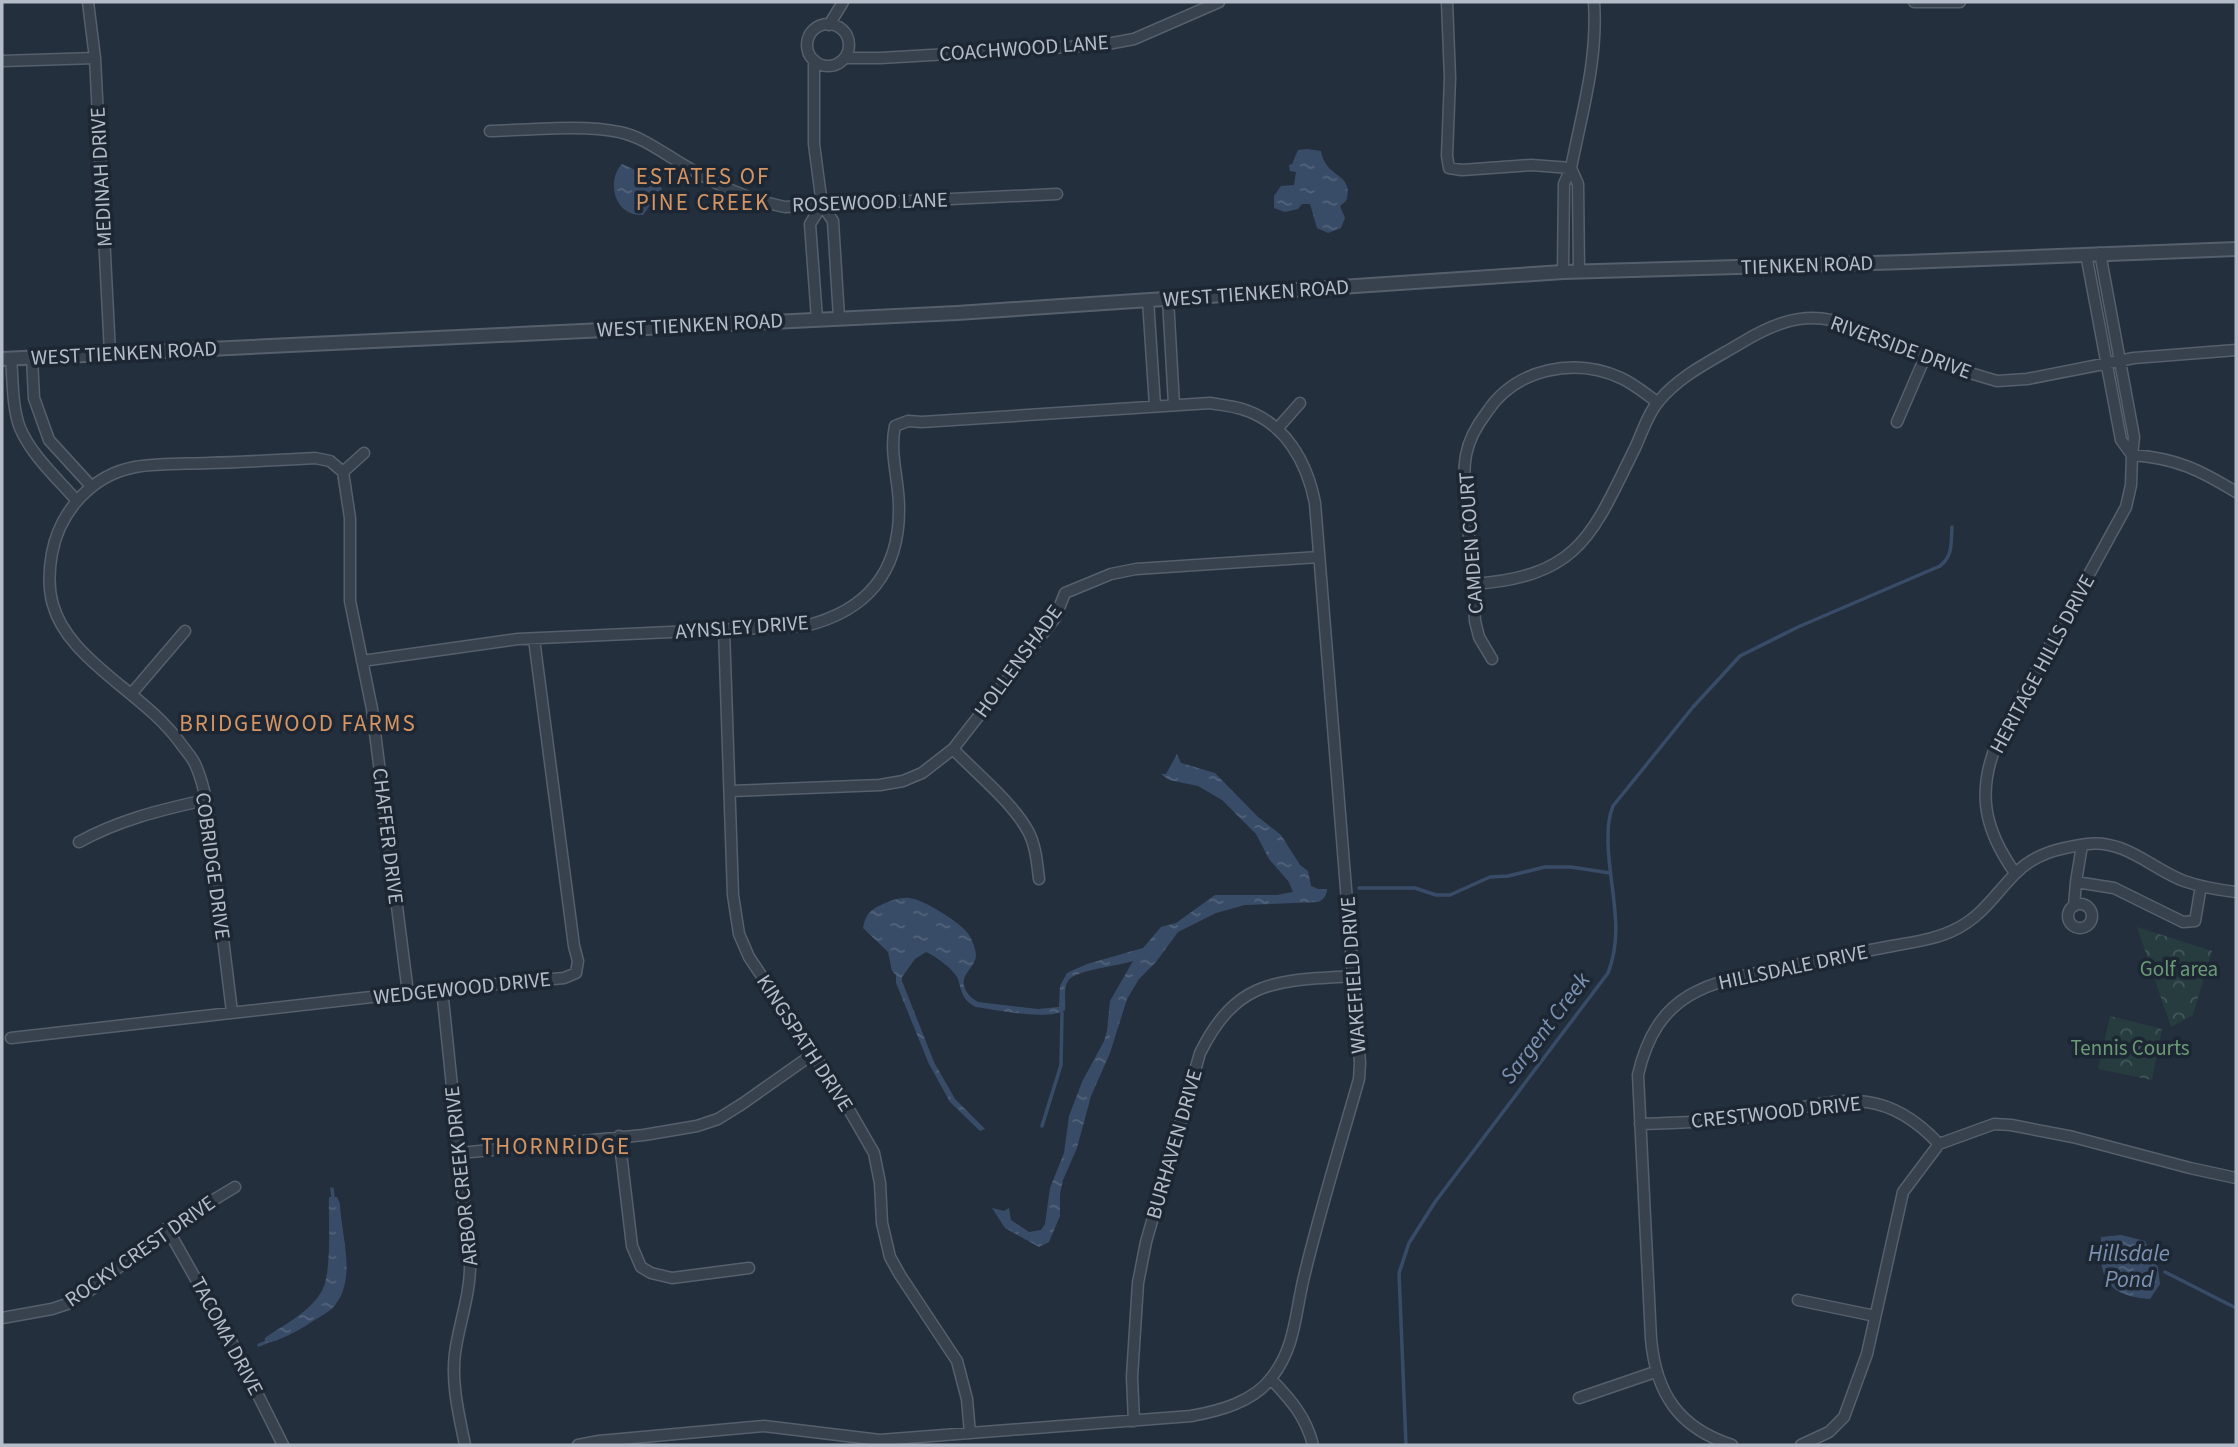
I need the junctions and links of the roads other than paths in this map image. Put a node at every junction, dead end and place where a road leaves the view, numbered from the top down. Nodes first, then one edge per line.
1 (88, 2) edge
2 (1219, 2) edge
3 (1447, 2) edge
4 (1594, 2) edge
5 (1914, 2) edge
6 (1960, 2) edge
7 (842, 4) edge
8 (829, 25) junction
9 (842, 30) junction
10 (849, 44) junction
11 (864, 56) junction
12 (94, 58) junction
13 (845, 58) junction
14 (2, 61) edge
15 (814, 61) junction
16 (831, 66) junction
17 (815, 89) junction
18 (490, 131) dead end
19 (1571, 168) junction
20 (1057, 194) dead end
21 (822, 205) junction
22 (2236, 248) edge
23 (2086, 254) junction
24 (2100, 254) junction
25 (1563, 272) junction
26 (1579, 272) junction
27 (1378, 285) joint
28 (1168, 299) junction
29 (1148, 300) junction
30 (839, 318) junction
31 (817, 319) junction
32 (2236, 350) edge
33 (110, 352) junction
34 (1925, 356) junction
35 (32, 357) junction
36 (6, 359) edge
37 (2120, 361) junction
38 (2107, 363) junction
39 (1657, 402) junction
40 (1300, 403) dead end
41 (1174, 405) junction
42 (1155, 406) junction
43 (1897, 422) dead end
44 (1277, 429) junction
45 (49, 440) junction
46 (33, 451) junction
47 (364, 453) dead end
48 (2132, 455) junction
49 (343, 472) junction
50 (2236, 492) edge
51 (84, 494) junction
52 (1319, 557) junction
53 (1474, 584) junction
54 (723, 630) junction
55 (186, 631) dead end
56 (534, 639) junction
57 (1492, 659) dead end
58 (362, 661) junction
59 (132, 693) junction
60 (953, 749) junction
61 (731, 791) junction
62 (205, 800) junction
63 (79, 842) dead end
64 (2082, 845) junction
65 (2015, 873) junction
66 (1039, 879) dead end
67 (2076, 882) junction
68 (2201, 886) junction
69 (2236, 892) edge
70 (2074, 906) dead end
71 (1354, 976) junction
72 (442, 989) junction
73 (408, 993) junction
74 (232, 1012) junction
75 (11, 1038) dead end
76 (813, 1054) junction
77 (1640, 1124) junction
78 (619, 1136) junction
79 (1939, 1144) junction
80 (460, 1153) junction
81 (2236, 1178) edge
82 (235, 1187) dead end
83 (167, 1228) junction
84 (748, 1268) dead end
85 (1798, 1300) dead end
86 (1875, 1316) junction
87 (2, 1318) edge
88 (1655, 1373) junction
89 (1271, 1379) junction
90 (1579, 1398) dead end
91 (1134, 1420) junction
92 (970, 1433) junction
93 (283, 1445) edge
94 (465, 1445) edge
95 (578, 1445) edge
96 (1313, 1445) edge
97 (1732, 1445) edge
98 (1801, 1445) edge

1 - 12 street, MEDINAH DRIVE
2 - 11 street, COACHWOOD LANE
3 - 19 street
4 - 19 street
5 - 6 street
7 - 8 street
7 - 9 street
8 - 9 street
8 - 15 street
9 - 10 street
10 - 11 street
10 - 13 street
11 - 13 street, COACHWOOD LANE
12 - 14 street
12 - 33 street, MEDINAH DRIVE
13 - 16 street
15 - 16 street
15 - 17 street
16 - 17 street
17 - 21 street
18 - 21 street, ROSEWOOD LANE
19 - 25 street
19 - 26 street
20 - 21 street, ROSEWOOD LANE
21 - 30 street
21 - 31 street
22 - 24 street, TIENKEN ROAD
23 - 24 street, TIENKEN ROAD
23 - 26 street, TIENKEN ROAD
23 - 38 street, HERITAGE HILLS DRIVE
24 - 37 street, HERITAGE HILLS DRIVE
25 - 26 street, TIENKEN ROAD
25 - 27 street, TIENKEN ROAD
27 - 28 street, WEST TIENKEN ROAD
28 - 29 street, WEST TIENKEN ROAD
28 - 41 street
29 - 30 street, WEST TIENKEN ROAD
29 - 42 street
30 - 31 street, WEST TIENKEN ROAD
31 - 33 street, WEST TIENKEN ROAD
32 - 37 street, RIVERSIDE DRIVE
33 - 35 street, WEST TIENKEN ROAD
34 - 38 street, RIVERSIDE DRIVE
34 - 39 street, RIVERSIDE DRIVE
34 - 43 street
35 - 36 street, WEST TIENKEN ROAD
35 - 45 street
36 - 46 street
37 - 38 street, RIVERSIDE DRIVE
37 - 48 street, HERITAGE HILLS DRIVE
38 - 48 street, HERITAGE HILLS DRIVE
39 - 53 street, RIVERSIDE DRIVE
39 - 53 street, CAMDEN COURT
40 - 44 street
41 - 42 street, AYNSLEY DRIVE
41 - 44 street, AYNSLEY DRIVE
42 - 54 street, AYNSLEY DRIVE
44 - 52 street, WAKEFIELD DRIVE
45 - 46 street
45 - 51 street
46 - 51 street
47 - 49 street
48 - 50 street
48 - 65 street, HERITAGE HILLS DRIVE
49 - 51 street
49 - 58 street, CHAFFER DRIVE
51 - 59 street, COBRIDGE DRIVE
52 - 60 street, HOLLENSHADE
52 - 71 street, WAKEFIELD DRIVE
53 - 57 street, CAMDEN COURT
54 - 56 street, AYNSLEY DRIVE
54 - 61 street, KINGSPATH DRIVE
55 - 59 street
56 - 58 street, AYNSLEY DRIVE
56 - 72 street, WEDGEWOOD DRIVE
58 - 73 street, CHAFFER DRIVE
59 - 62 street, COBRIDGE DRIVE
60 - 61 street, HOLLENSHADE
60 - 66 street
61 - 76 street, KINGSPATH DRIVE
62 - 63 street
62 - 74 street, COBRIDGE DRIVE
64 - 65 street, HILLSDALE DRIVE
64 - 67 street
64 - 68 street, HILLSDALE DRIVE
65 - 77 street, HILLSDALE DRIVE
67 - 68 street
67 - 70 street
68 - 69 street, HILLSDALE DRIVE
71 - 89 street, WAKEFIELD DRIVE
71 - 91 street, BURHAVEN DRIVE
72 - 73 street, WEDGEWOOD DRIVE
72 - 80 street, ARBOR CREEK DRIVE
73 - 74 street, WEDGEWOOD DRIVE
74 - 75 street, WEDGEWOOD DRIVE
76 - 78 street
76 - 92 street, KINGSPATH DRIVE
77 - 79 street, CRESTWOOD DRIVE
77 - 88 street, HILLSDALE DRIVE
78 - 80 street
78 - 84 street
79 - 81 street
79 - 86 street
80 - 94 street, ARBOR CREEK DRIVE
82 - 83 street, ROCKY CREST DRIVE
83 - 87 street, ROCKY CREST DRIVE
83 - 93 street, TACOMA DRIVE
85 - 86 street
86 - 98 street
88 - 90 street
88 - 97 street, HILLSDALE DRIVE
89 - 91 street
89 - 96 street
91 - 92 street
92 - 95 street

